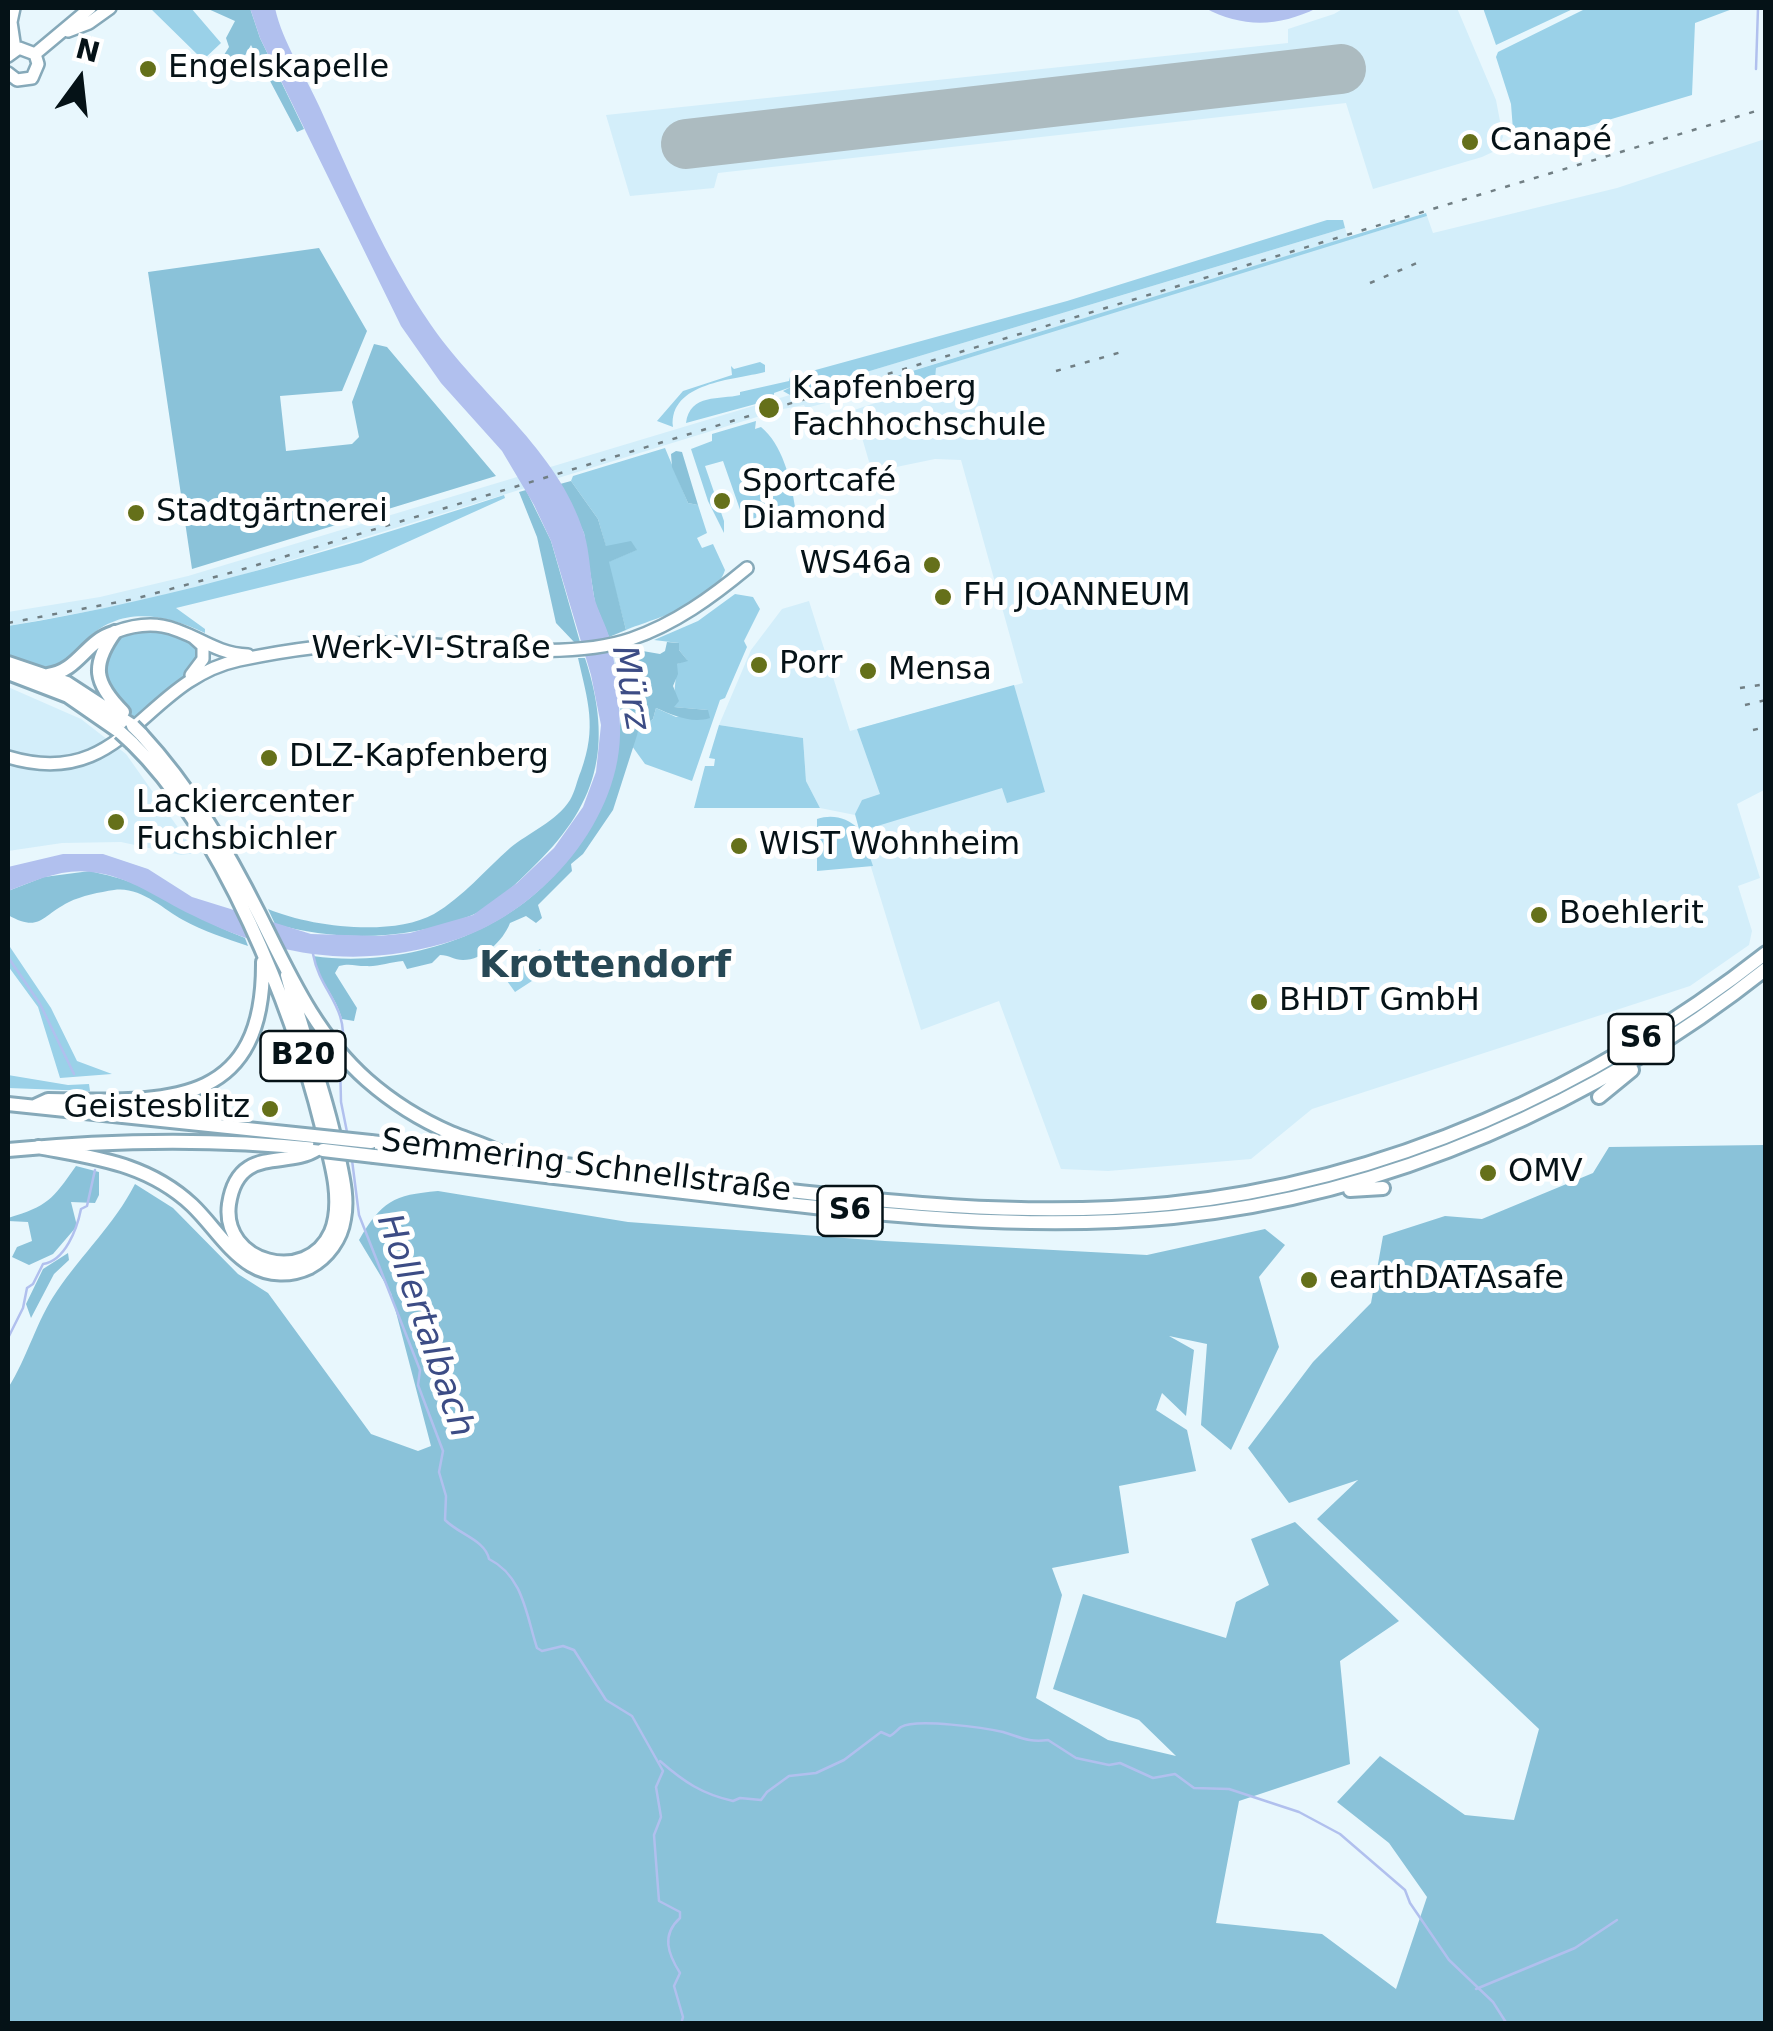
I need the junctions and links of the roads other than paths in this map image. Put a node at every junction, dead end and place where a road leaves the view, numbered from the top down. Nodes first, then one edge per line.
1 (90, 8) edge
2 (110, 8) edge
3 (13, 13) edge
4 (64, 31) junction
5 (11, 52) edge
6 (35, 54) junction
7 (8, 73) edge
8 (747, 568) dead end
9 (115, 632) junction
10 (209, 646) junction
11 (268, 655) junction
12 (8, 663) edge
13 (73, 666) junction
14 (218, 666) junction
15 (8, 673) edge
16 (48, 675) junction
17 (187, 680) junction
18 (67, 689) junction
19 (131, 730) junction
20 (8, 757) edge
21 (1766, 940) edge
22 (1766, 953) edge
23 (266, 965) junction
24 (1766, 969) edge
25 (287, 975) junction
26 (1708, 996) junction
27 (1655, 1049) junction
28 (1599, 1097) dead end
29 (8, 1104) edge
30 (35, 1106) junction
31 (323, 1143) junction
32 (38, 1146) junction
33 (373, 1149) junction
34 (8, 1150) edge
35 (512, 1159) junction
36 (1382, 1188) dead end
37 (1313, 1192) junction

1 - 4 main road
2 - 4 main road
3 - 5 main road
4 - 6 main road
5 - 6 main road
6 - 7 main road
8 - 11 main road, Werk-VI-Straße
9 - 10 main road
9 - 13 highway
9 - 19 highway
10 - 11 main road
10 - 14 main road
10 - 17 main road
11 - 14 main road, Werk-VI-Straße
12 - 16 highway, B20
13 - 16 highway
13 - 18 highway
14 - 17 main road, Werk-VI-Straße
15 - 18 highway, B20
16 - 18 highway, B20
17 - 20 main road, Werk-VI-Straße
18 - 19 highway, B20
19 - 23 highway, B20
19 - 25 highway, B20
21 - 26 highway
22 - 26 highway, Semmering Schnellstraße / S6
23 - 30 highway
23 - 31 highway, B20
24 - 27 highway, Semmering Schnellstraße / S6
25 - 31 highway, B20
25 - 35 highway
26 - 35 highway, Semmering Schnellstraße / S6
27 - 28 highway
27 - 37 highway, Semmering Schnellstraße / S6
29 - 30 highway, Semmering Schnellstraße / S6
30 - 31 highway, Semmering Schnellstraße / S6
31 - 31 highway
31 - 32 highway, Semmering Schnellstraße / S6
31 - 32 highway
31 - 33 highway, Semmering Schnellstraße / S6, bridge
32 - 34 highway, Semmering Schnellstraße / S6
33 - 35 highway, Semmering Schnellstraße / S6
33 - 37 highway, Semmering Schnellstraße / S6
36 - 37 highway

